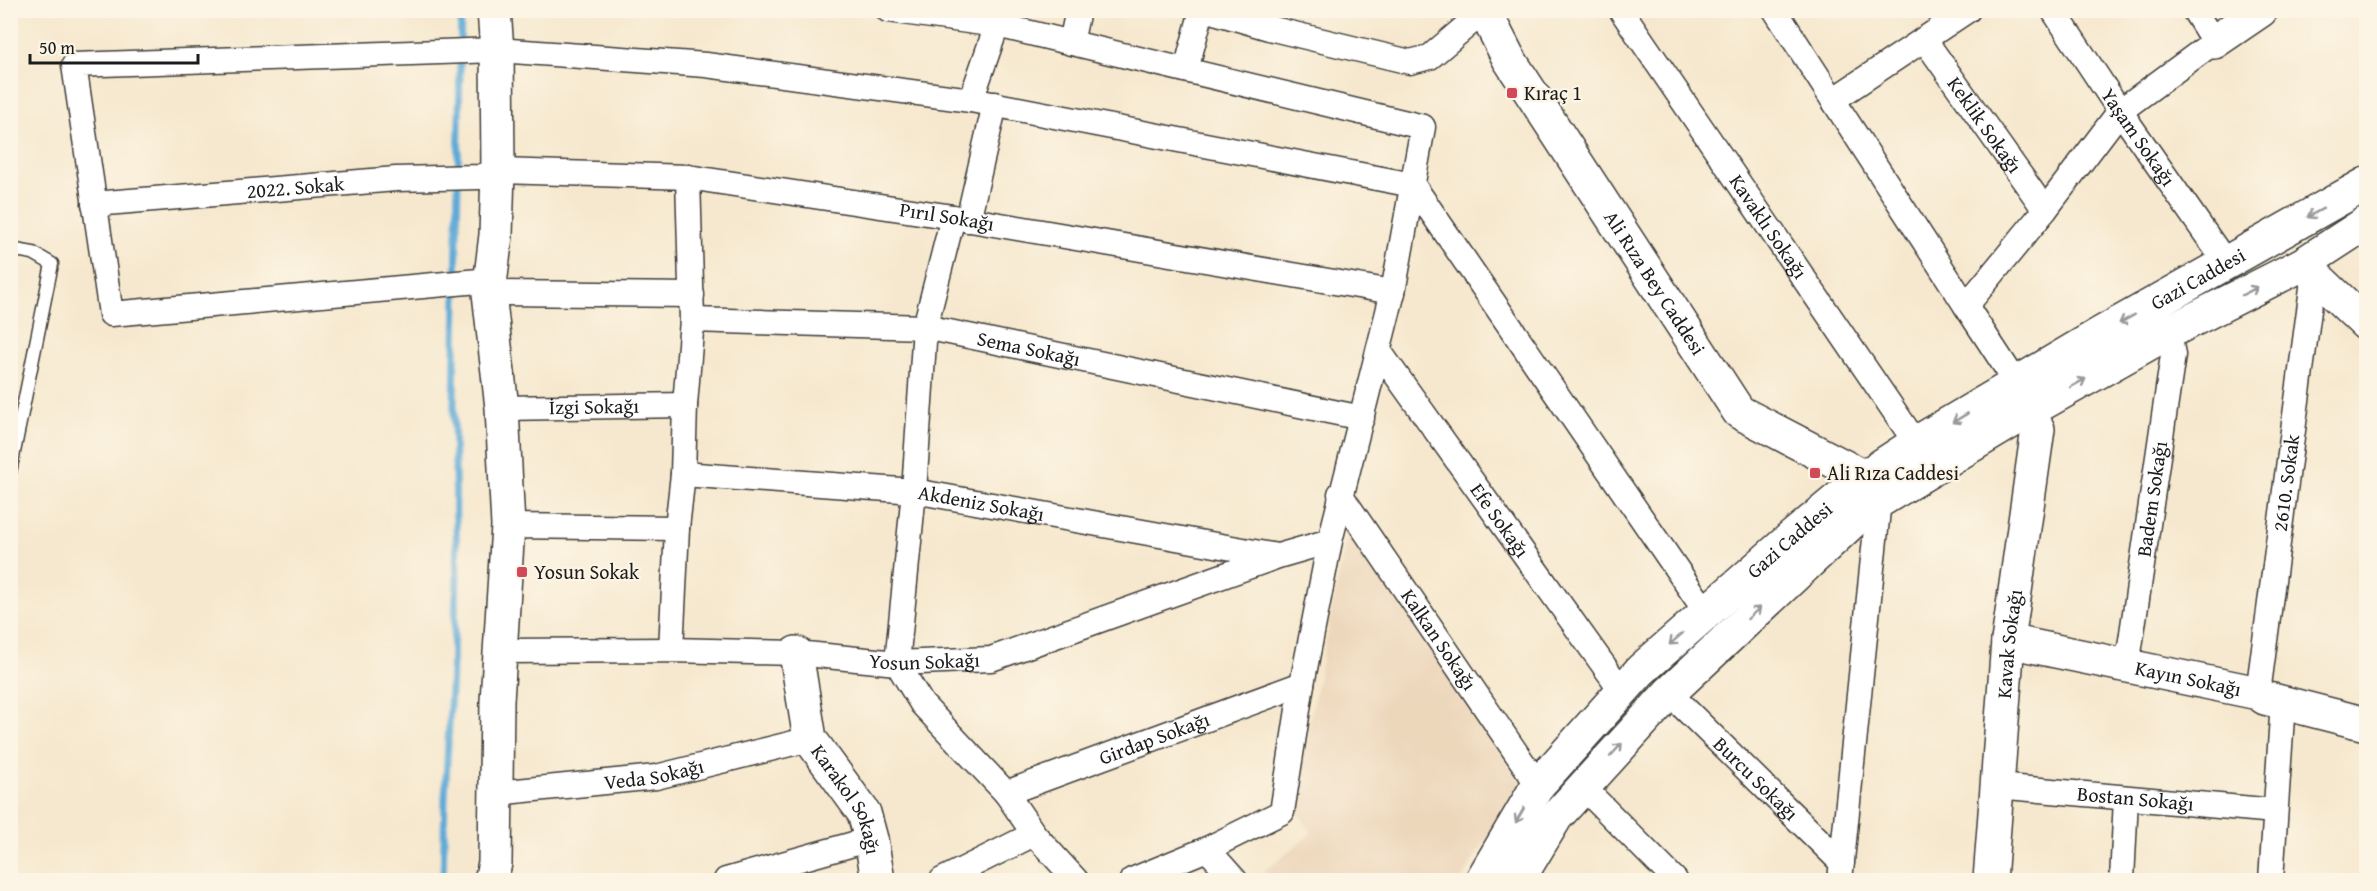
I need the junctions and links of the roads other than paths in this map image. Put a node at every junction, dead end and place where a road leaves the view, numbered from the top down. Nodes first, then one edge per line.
1 (494, 10) edge
2 (888, 10) edge
3 (1078, 10) edge
4 (1202, 10) edge
5 (1208, 10) edge
6 (1621, 10) edge
7 (1775, 10) edge
8 (1968, 10) edge
9 (2054, 10) edge
10 (2194, 10) edge
11 (2261, 10) edge
12 (1484, 11) edge
13 (999, 18) edge
14 (1271, 20) edge
15 (1924, 39) junction
16 (2214, 42) junction
17 (1071, 43) junction
18 (491, 51) junction
19 (1186, 70) junction
20 (1833, 100) junction
21 (983, 102) junction
22 (2120, 111) junction
23 (488, 174) junction
24 (688, 177) junction
25 (2367, 184) edge
26 (1413, 185) junction
27 (94, 204) junction
28 (2045, 210) junction
29 (960, 218) junction
30 (2367, 223) edge
31 (10, 249) edge
32 (2226, 263) junction
33 (2308, 268) junction
34 (485, 284) junction
35 (1393, 292) junction
36 (692, 295) junction
37 (1966, 306) junction
38 (692, 320) junction
39 (2367, 324) edge
40 (925, 327) junction
41 (2169, 332) junction
42 (1379, 351) junction
43 (2022, 398) junction
44 (685, 405) junction
45 (502, 408) junction
46 (1362, 418) junction
47 (1916, 443) junction
48 (10, 472) edge
49 (683, 474) junction
50 (1872, 488) junction
51 (914, 491) junction
52 (1340, 494) junction
53 (507, 526) junction
54 (677, 528) junction
55 (1330, 541) junction
56 (1278, 556) junction
57 (1706, 612) junction
58 (2008, 640) junction
59 (672, 650) junction
60 (501, 651) junction
61 (796, 652) junction
62 (897, 663) junction
63 (2127, 667) junction
64 (1302, 684) junction
65 (1622, 691) junction
66 (1668, 693) junction
67 (2270, 698) junction
68 (2367, 724) edge
69 (810, 739) junction
70 (1538, 785) junction
71 (1996, 786) junction
72 (1583, 787) junction
73 (496, 793) junction
74 (1006, 793) junction
75 (2126, 798) junction
76 (2275, 811) junction
77 (1034, 834) junction
78 (871, 839) junction
79 (1207, 849) junction
80 (1841, 872) edge
81 (491, 880) edge
82 (726, 880) edge
83 (878, 880) edge
84 (942, 880) edge
85 (1076, 880) edge
86 (1132, 880) edge
87 (1235, 880) edge
88 (1482, 880) edge
89 (1518, 880) edge
90 (1675, 880) edge
91 (1990, 880) edge
92 (2121, 880) edge
93 (2271, 880) edge

1 - 18 street
2 - 13 street
3 - 17 street
4 - 19 street
5 - 14 street
6 - 47 street, Kavaklı Sokağı
7 - 20 street
8 - 15 street
9 - 22 street, Yaşam Sokağı
10 - 16 street
11 - 16 street
12 - 14 street
12 - 50 street, Ali Rıza Bey Caddesi
13 - 17 street
13 - 21 street
15 - 20 street
15 - 28 street, Keklik Sokağı
16 - 22 street
17 - 19 street
18 - 21 street
18 - 23 street
18 - 27 street
19 - 26 street
20 - 37 street
21 - 26 street
21 - 29 street
22 - 28 street
22 - 32 street, Yaşam Sokağı
23 - 24 street, Pırıl Sokağı
23 - 27 street, 2022. Sokak
23 - 34 street
24 - 29 street, Pırıl Sokağı
24 - 36 street
25 -> 32 street, Gazi Caddesi
26 - 35 street
26 - 57 street
27 - 34 street
28 - 37 street
29 - 35 street, Pırıl Sokağı
29 - 40 street
30 - 33 street, Gazi Caddesi
31 - 48 lane
32 -> 43 street, Gazi Caddesi
33 - 39 street
41 -> 33 street, Gazi Caddesi
33 - 67 street, 2610. Sokak
34 - 36 street
34 - 45 street
35 - 42 street
36 - 38 street
37 - 43 street
38 - 40 street, Sema Sokağı
38 - 44 street
40 - 46 street, Sema Sokağı
40 - 51 street
43 -> 41 street, Gazi Caddesi
41 - 63 street, Badem Sokağı
42 - 46 street
42 - 65 street, Efe Sokağı
43 -> 47 street, Gazi Caddesi
43 - 50 street, Gazi Caddesi
43 - 58 street, Kavak Sokağı
44 - 45 street, İzgi Sokağı
44 - 49 street
45 - 53 street
46 - 52 street
47 - 50 street, Gazi Caddesi
49 - 51 street, Akdeniz Sokağı
49 - 54 street
50 - 57 street, Gazi Caddesi
66 -> 50 street, Gazi Caddesi
50 - 80 street
51 - 56 street, Akdeniz Sokağı
51 - 62 street
52 - 55 street
52 - 70 street, Kalkan Sokağı
53 - 54 street
53 - 60 street
54 - 59 street
55 - 56 street, Yosun Sokağı
55 - 64 street
56 - 62 street, Yosun Sokağı
57 -> 65 street, Gazi Caddesi
58 - 63 street, Kayın Sokağı
58 - 71 street, Kavak Sokağı
59 - 60 street, Yosun Sokağı
59 - 61 street, Yosun Sokağı
60 - 73 street
61 - 62 street, Yosun Sokağı
61 - 69 street, Karakol Sokağı
62 - 74 street
63 - 67 street, Kayın Sokağı
64 - 74 street, Girdap Sokağı
64 - 79 street
65 - 70 street, Gazi Caddesi
72 -> 66 street, Gazi Caddesi
66 - 80 street, Burcu Sokağı
67 - 68 street, Kayın Sokağı
67 - 76 street, 2610. Sokak
69 - 73 street, Veda Sokağı
69 - 78 street, Karakol Sokağı
70 -> 88 street, Gazi Caddesi
71 - 75 street, Bostan Sokağı
71 - 91 street, Kavak Sokağı
72 - 89 street, Gazi Caddesi
72 - 90 street
73 - 81 street
74 - 77 street
75 - 76 street, Bostan Sokağı
75 - 92 street
76 - 93 street, 2610. Sokak
77 - 84 street
77 - 85 street
78 - 82 street
78 - 83 street, Karakol Sokağı
79 - 86 street
79 - 87 street

